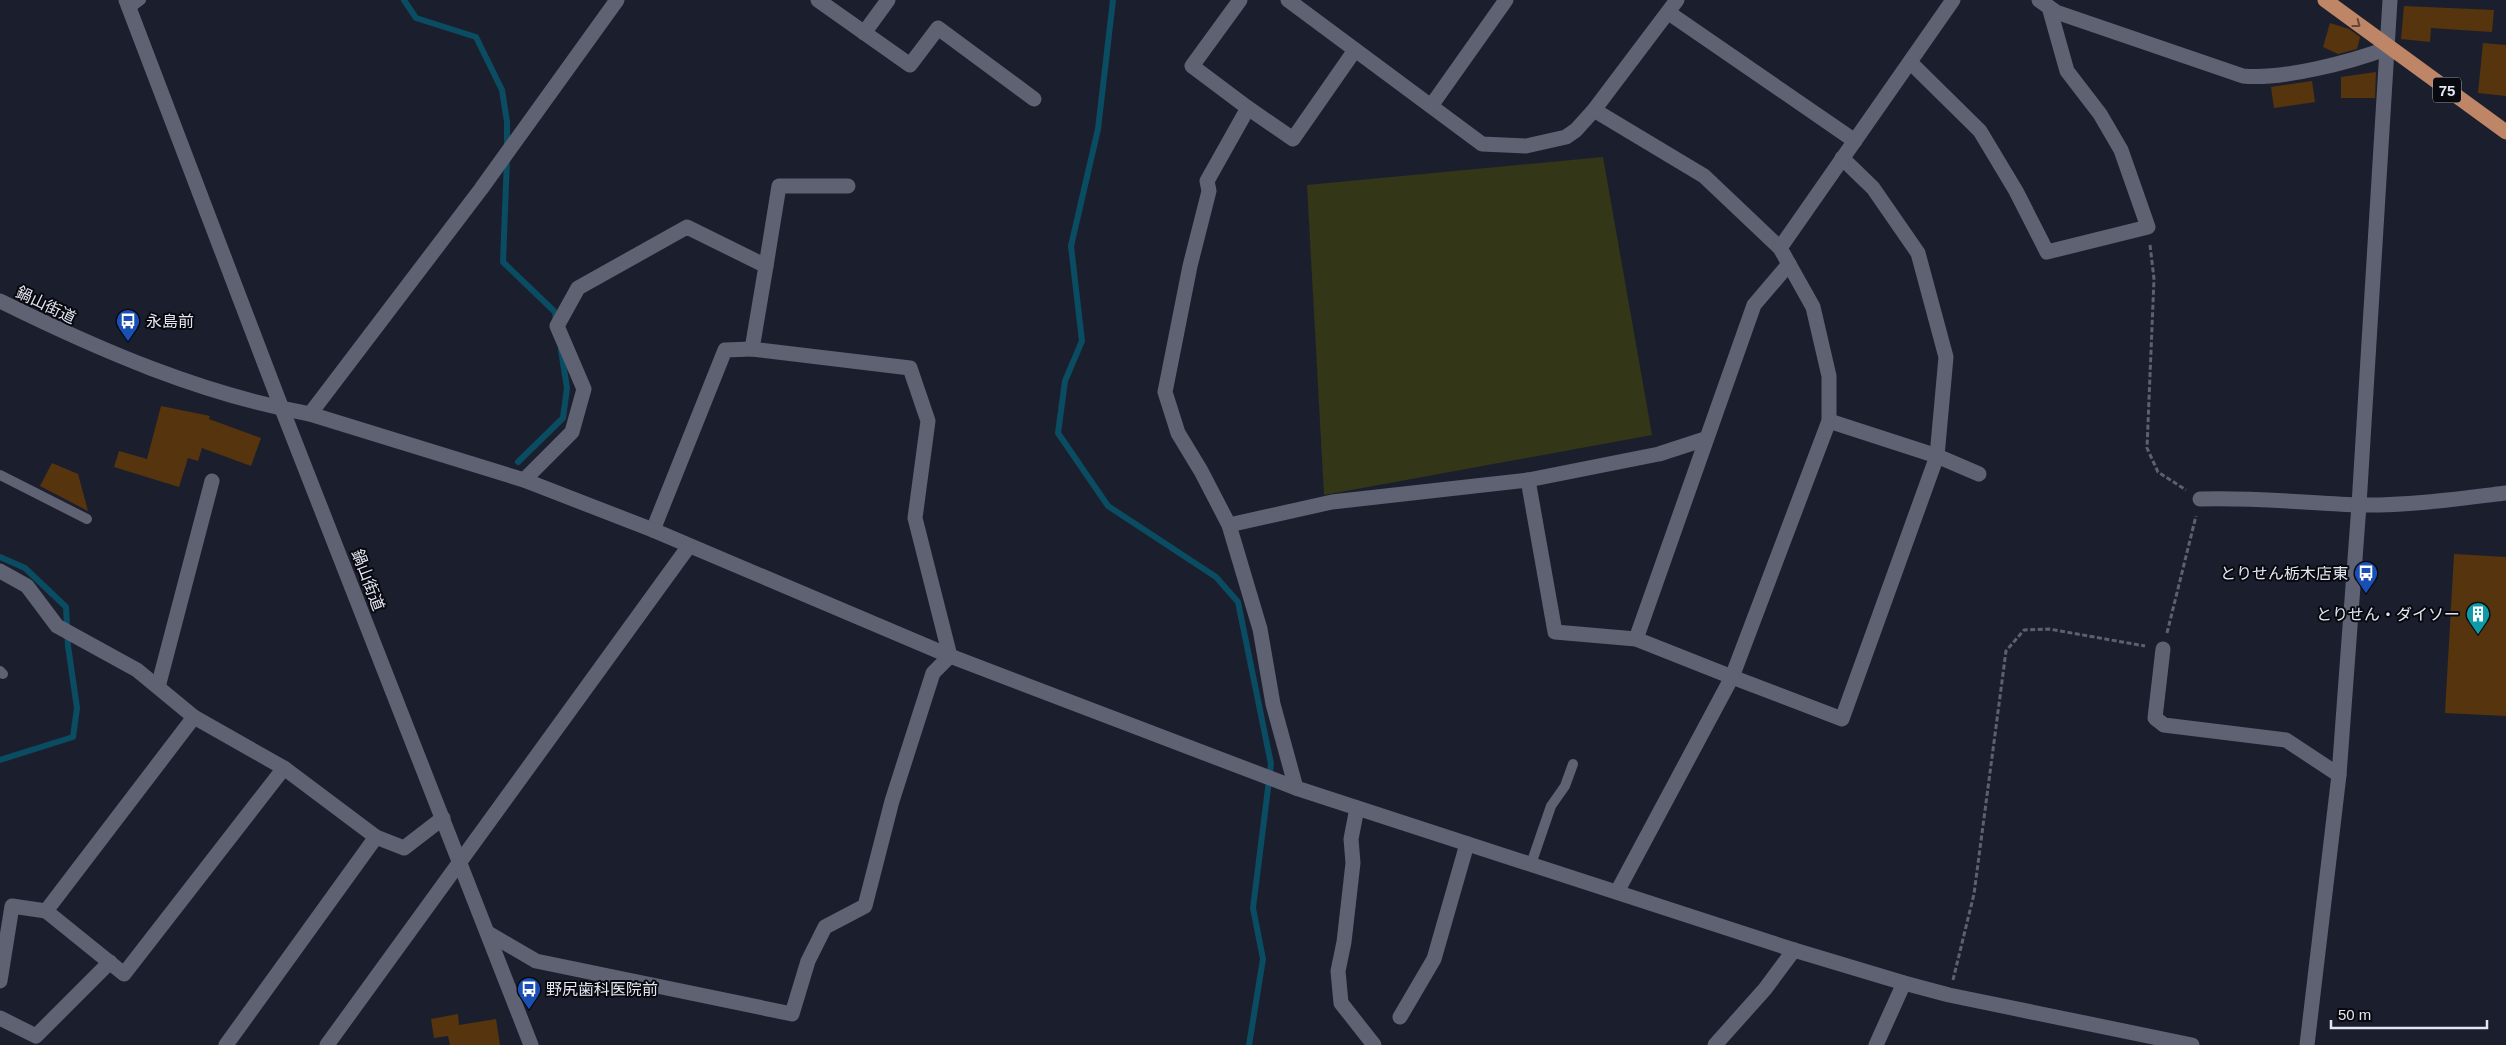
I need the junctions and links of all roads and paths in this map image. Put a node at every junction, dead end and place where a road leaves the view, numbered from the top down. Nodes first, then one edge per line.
1 (617, 0) edge
2 (818, 0) edge
3 (888, 0) edge
4 (1240, 0) edge
5 (1506, 0) edge
6 (1953, 0) edge
7 (2325, 0) edge
8 (2390, 0) edge
9 (1292, 1) edge
10 (132, 3) edge
11 (2044, 4) edge
12 (1673, 6) edge
13 (864, 33) junction
14 (2388, 48) junction
15 (1355, 50) junction
16 (1910, 62) junction
17 (1034, 99) dead end
18 (1431, 106) junction
19 (1248, 108) junction
20 (1594, 110) junction
21 (2506, 132) edge
22 (1855, 141) junction
23 (1842, 158) junction
24 (848, 186) dead end
25 (2148, 228) junction
26 (1780, 248) junction
27 (1789, 264) junction
28 (766, 266) junction
29 (0, 301) edge
30 (752, 349) junction
31 (282, 409) junction
32 (310, 414) junction
33 (1829, 421) junction
34 (1705, 439) junction
35 (1937, 456) junction
36 (0, 474) edge
37 (1979, 474) dead end
38 (212, 480) dead end
39 (524, 480) junction
40 (1528, 480) junction
41 (2506, 493) edge
42 (2200, 499) junction
43 (2359, 505) junction
44 (87, 518) dead end
45 (1229, 525) junction
46 (653, 530) junction
47 (689, 546) junction
48 (0, 572) edge
49 (1636, 638) junction
50 (2162, 649) junction
51 (950, 656) junction
52 (1732, 677) junction
53 (158, 687) junction
54 (194, 717) junction
55 (1573, 764) dead end
56 (284, 768) junction
57 (2338, 775) junction
58 (1296, 788) junction
59 (1357, 808) junction
60 (443, 818) junction
61 (376, 836) junction
62 (1467, 844) junction
63 (460, 861) junction
64 (1531, 864) junction
65 (1617, 892) junction
66 (46, 910) junction
67 (488, 933) junction
68 (1794, 950) junction
69 (110, 962) junction
70 (0, 981) edge
71 (1904, 982) junction
72 (1949, 995) junction
73 (1400, 1017) dead end
74 (0, 1018) edge
75 (226, 1045) edge
76 (327, 1045) edge
77 (532, 1045) edge
78 (1374, 1045) edge
79 (1715, 1045) edge
80 (1876, 1045) edge
81 (2192, 1045) edge
82 (2307, 1045) edge

1 - 32 street
2 - 13 street
3 - 13 street
4 - 19 street
5 - 18 street
6 - 16 street
7 -> 14 main road, 75
8 - 14 street
9 - 15 street
10 - 31 street
11 - 14 street
11 - 25 street
12 - 20 street
12 - 22 street
13 - 17 street
14 - 21 main road, 75
14 - 43 street
15 - 18 street
15 - 19 street
16 - 22 street
16 - 25 street
18 - 20 street
19 - 45 street
20 - 26 street
22 - 23 street
23 - 26 street
23 - 35 street
24 - 28 street
25 - 42 path
26 - 27 street
27 - 33 street
27 - 34 street
28 - 30 street
28 - 39 street
29 - 31 street, 鍋山街道
30 - 46 street
30 - 51 street
31 - 32 street
31 - 60 street, 鍋山街道
32 - 39 street
33 - 35 street
33 - 52 street
34 - 40 street
34 - 49 street
35 - 37 street
35 - 52 street
36 - 44 lane
38 - 53 street
39 - 46 street
40 - 45 street
40 - 49 street
41 - 43 street
42 - 43 street
42 - 50 path
43 - 57 street
45 - 58 street
46 - 47 street
47 - 51 street
47 - 63 street
48 - 53 street
49 - 52 street
50 - 57 street
50 - 72 path
51 - 58 street
51 - 67 street
52 - 65 street
53 - 54 street
54 - 56 street
54 - 66 street
55 - 64 lane
56 - 61 street
56 - 69 street
57 - 82 street
58 - 59 street
59 - 62 street
59 - 78 street
60 - 61 street
60 - 63 street, 鍋山街道
61 - 75 street
62 - 64 street
62 - 73 street
63 - 67 street, 鍋山街道
63 - 76 street
64 - 65 street
65 - 68 street
66 - 69 street
66 - 70 street
67 - 77 street, 鍋山街道
68 - 71 street
68 - 79 street
69 - 74 street
71 - 72 street
71 - 80 street
72 - 81 street

